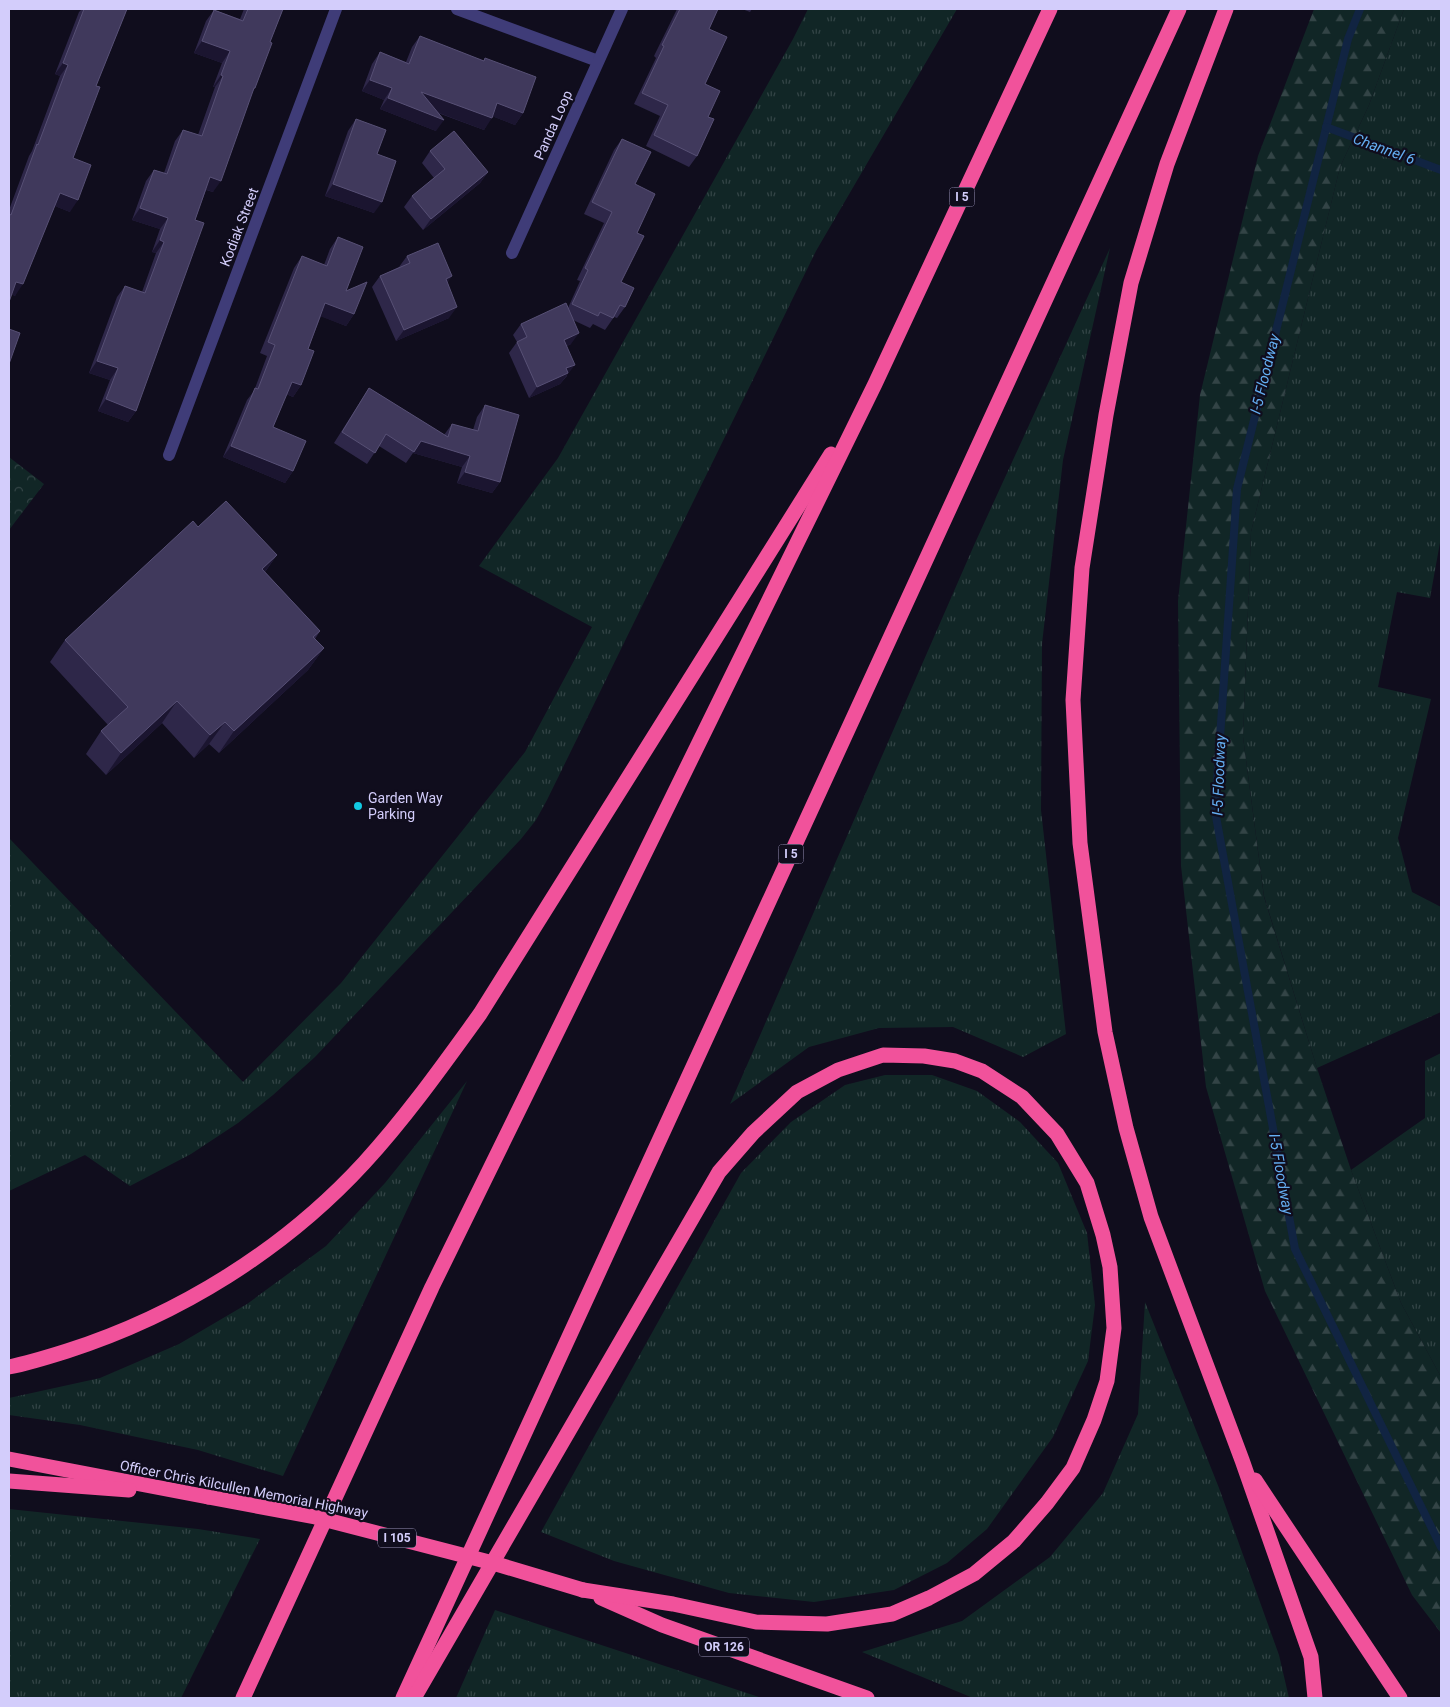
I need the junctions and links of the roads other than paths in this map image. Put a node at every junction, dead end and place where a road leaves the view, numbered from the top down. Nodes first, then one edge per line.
1 (336, 9) edge
2 (457, 9) edge
3 (622, 9) edge
4 (1050, 9) edge
5 (1179, 9) edge
6 (1226, 9) edge
7 (598, 60) junction
8 (512, 253) dead end
9 (875, 384) junction
10 (169, 455) dead end
11 (9, 1367) edge
12 (9, 1459) edge
13 (1242, 1460) junction
14 (9, 1480) edge
15 (208, 1497) junction
16 (583, 1590) junction
17 (242, 1698) edge
18 (403, 1698) edge
19 (414, 1698) edge
20 (867, 1698) edge
21 (1315, 1698) edge
22 (1400, 1698) edge

1 - 10 street, Kodiak Street
2 - 7 street
3 - 7 street, Panda Loop
4 - 9 highway, I 5
5 - 18 highway, I 5
6 - 13 highway
7 - 8 street, Panda Loop
9 - 11 highway
9 - 17 highway, I 5
12 - 15 highway, Officer Chris Kilcullen Memorial Highway / I 105
13 - 21 highway
13 - 22 highway
14 - 15 highway
15 - 16 highway, Officer Chris Kilcullen Memorial Highway / I 105, bridge
16 - 19 highway
16 - 20 highway, Officer Chris Kilcullen Memorial Highway / OR 126

